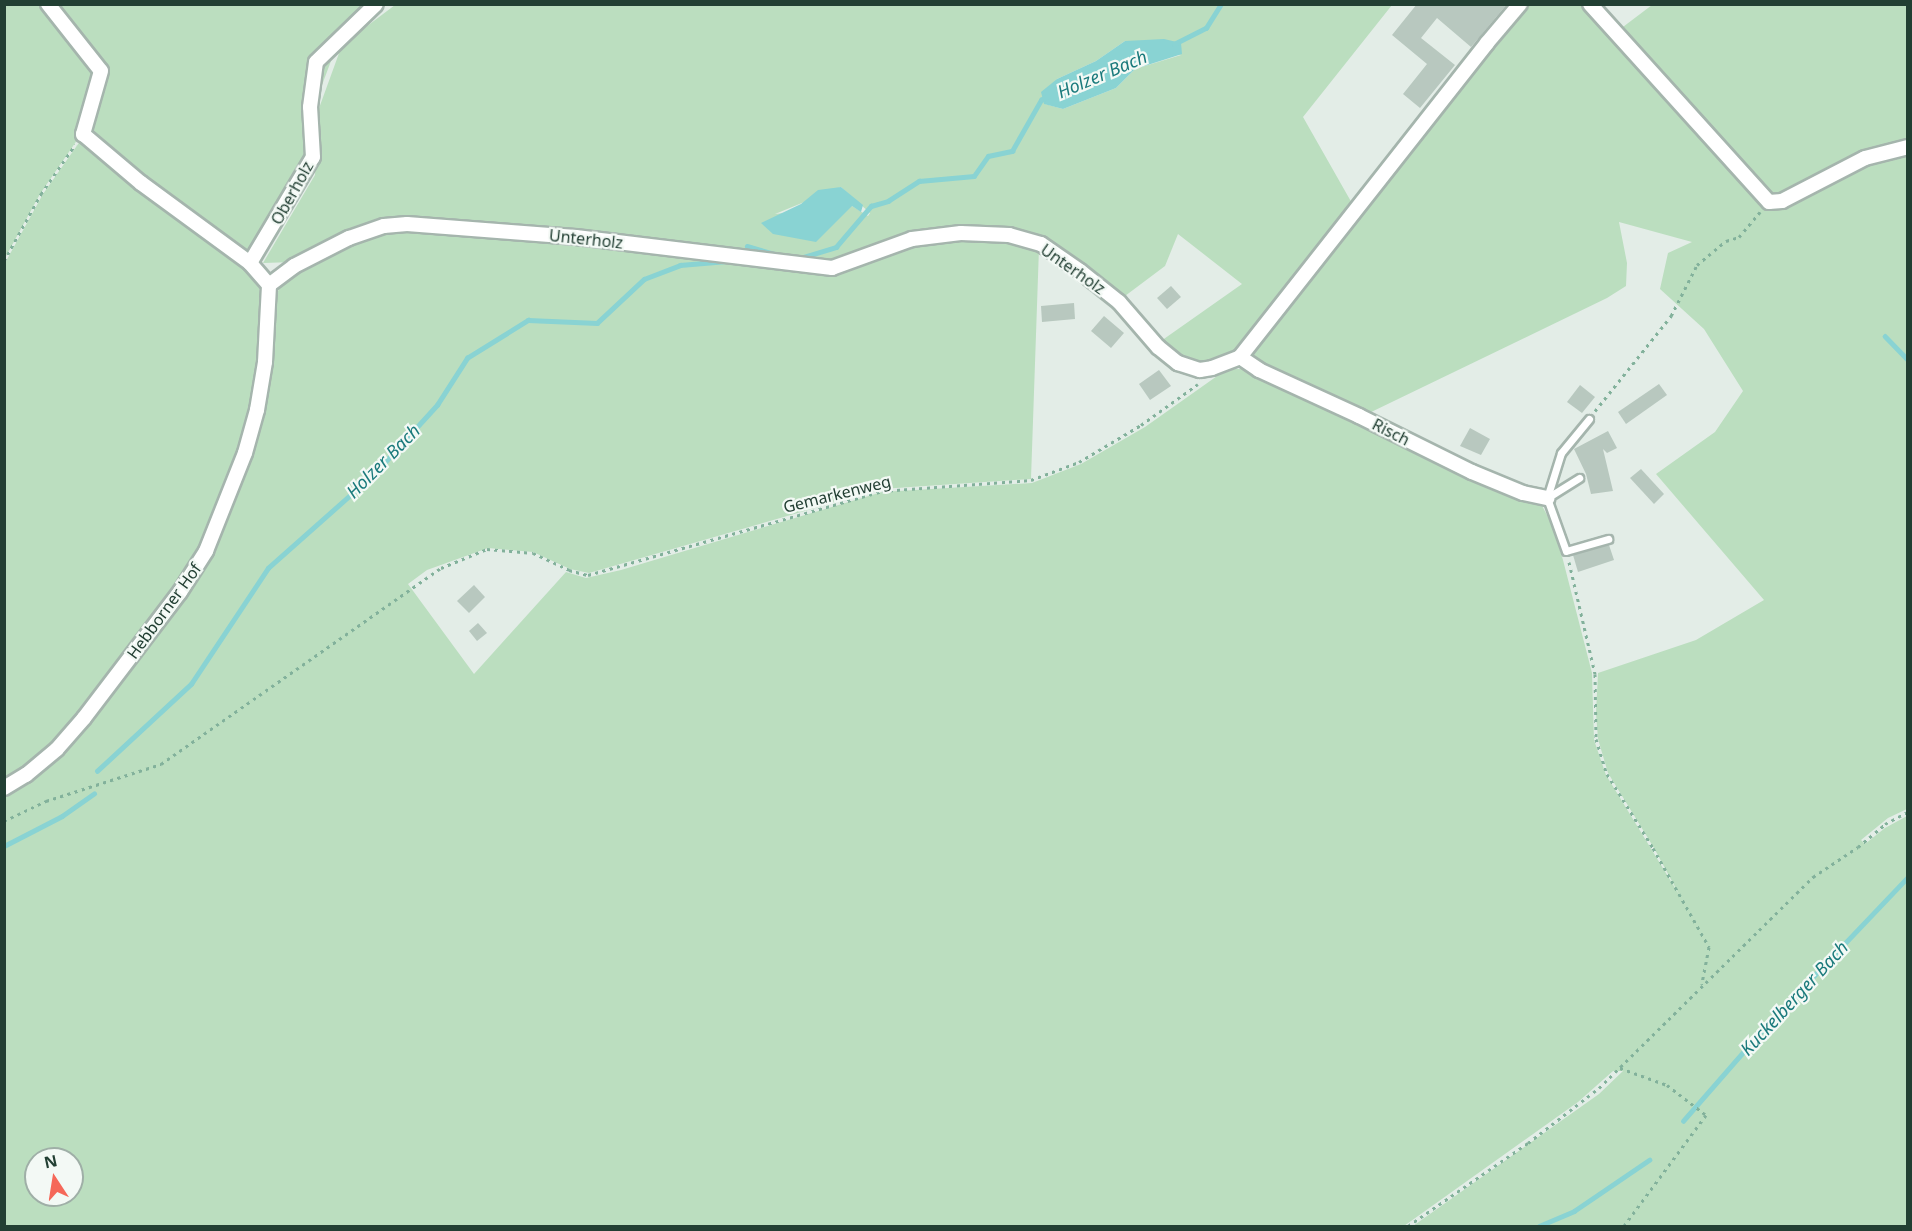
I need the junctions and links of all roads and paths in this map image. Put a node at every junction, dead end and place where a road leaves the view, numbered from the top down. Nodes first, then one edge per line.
1 (48, 4) edge
2 (376, 4) edge
3 (1520, 4) edge
4 (1590, 4) edge
5 (83, 134) junction
6 (1908, 147) edge
7 (1769, 202) junction
8 (4, 261) edge
9 (250, 263) junction
10 (269, 285) junction
11 (1239, 357) junction
12 (1200, 370) junction
13 (1589, 419) joint
14 (1579, 478) dead end
15 (1547, 498) junction
16 (1608, 539) dead end
17 (1566, 551) junction
18 (4, 788) edge
19 (1908, 812) edge
20 (4, 820) edge
21 (1702, 986) junction
22 (1620, 1068) junction
23 (1408, 1227) edge
24 (1624, 1227) edge

1 - 5 street
2 - 9 street, Oberholz
3 - 11 street
4 - 7 street
5 - 8 path
5 - 9 street
6 - 7 street
7 - 13 path
9 - 10 street
10 - 12 street, Unterholz
10 - 18 street, Hebborner Hof
11 - 12 street
11 - 15 street, Risch
12 - 20 path, Gemarkenweg
13 - 15 lane
14 - 15 lane
15 - 17 lane
16 - 17 lane
17 - 21 path
19 - 21 path
21 - 22 path
22 - 23 path
22 - 24 path

